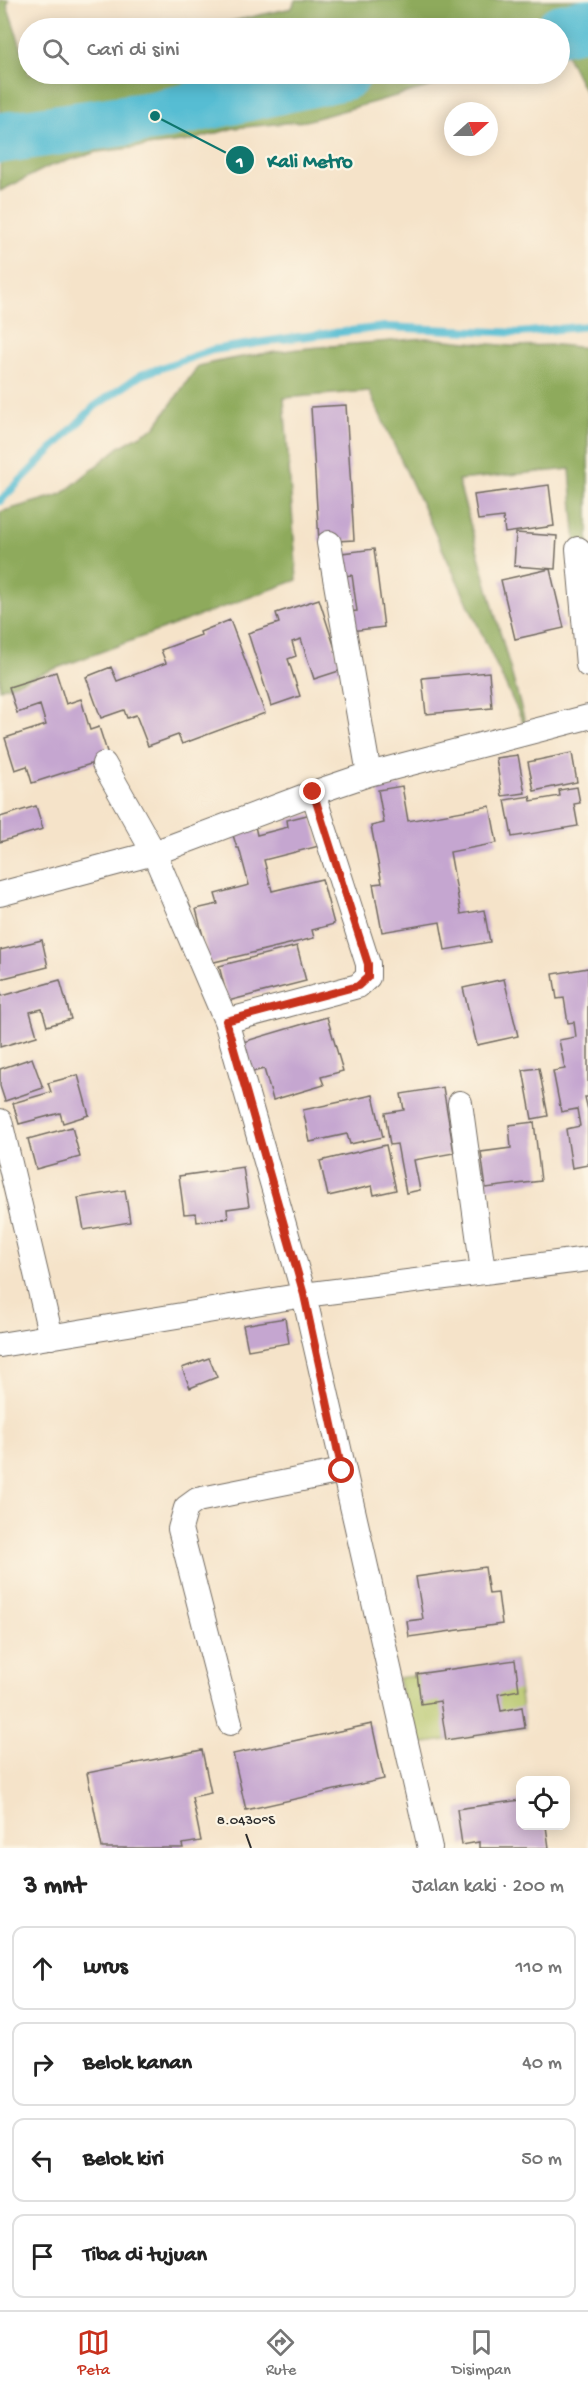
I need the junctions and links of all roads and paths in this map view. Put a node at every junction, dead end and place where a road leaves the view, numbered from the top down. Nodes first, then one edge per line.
1 (329, 543) dead end
2 (578, 549) dead end
3 (588, 665) edge
4 (588, 717) edge
5 (104, 764) dead end
6 (369, 774) junction
7 (313, 792) junction
8 (154, 853) junction
9 (0, 894) edge
10 (226, 1021) junction
11 (460, 1103) dead end
12 (0, 1121) edge
13 (588, 1259) edge
14 (483, 1271) junction
15 (304, 1295) junction
16 (51, 1337) junction
17 (0, 1345) edge
18 (342, 1471) junction
19 (230, 1723) dead end
20 (430, 1848) edge

1 - 6 street
2 - 3 street
4 - 6 street
5 - 8 street
6 - 7 street
7 - 8 street
7 - 10 street
8 - 9 street
8 - 10 street
10 - 15 street
11 - 14 street
12 - 16 street
13 - 14 street
14 - 15 street
15 - 16 street
15 - 18 street
16 - 17 street
18 - 19 street
18 - 20 street

